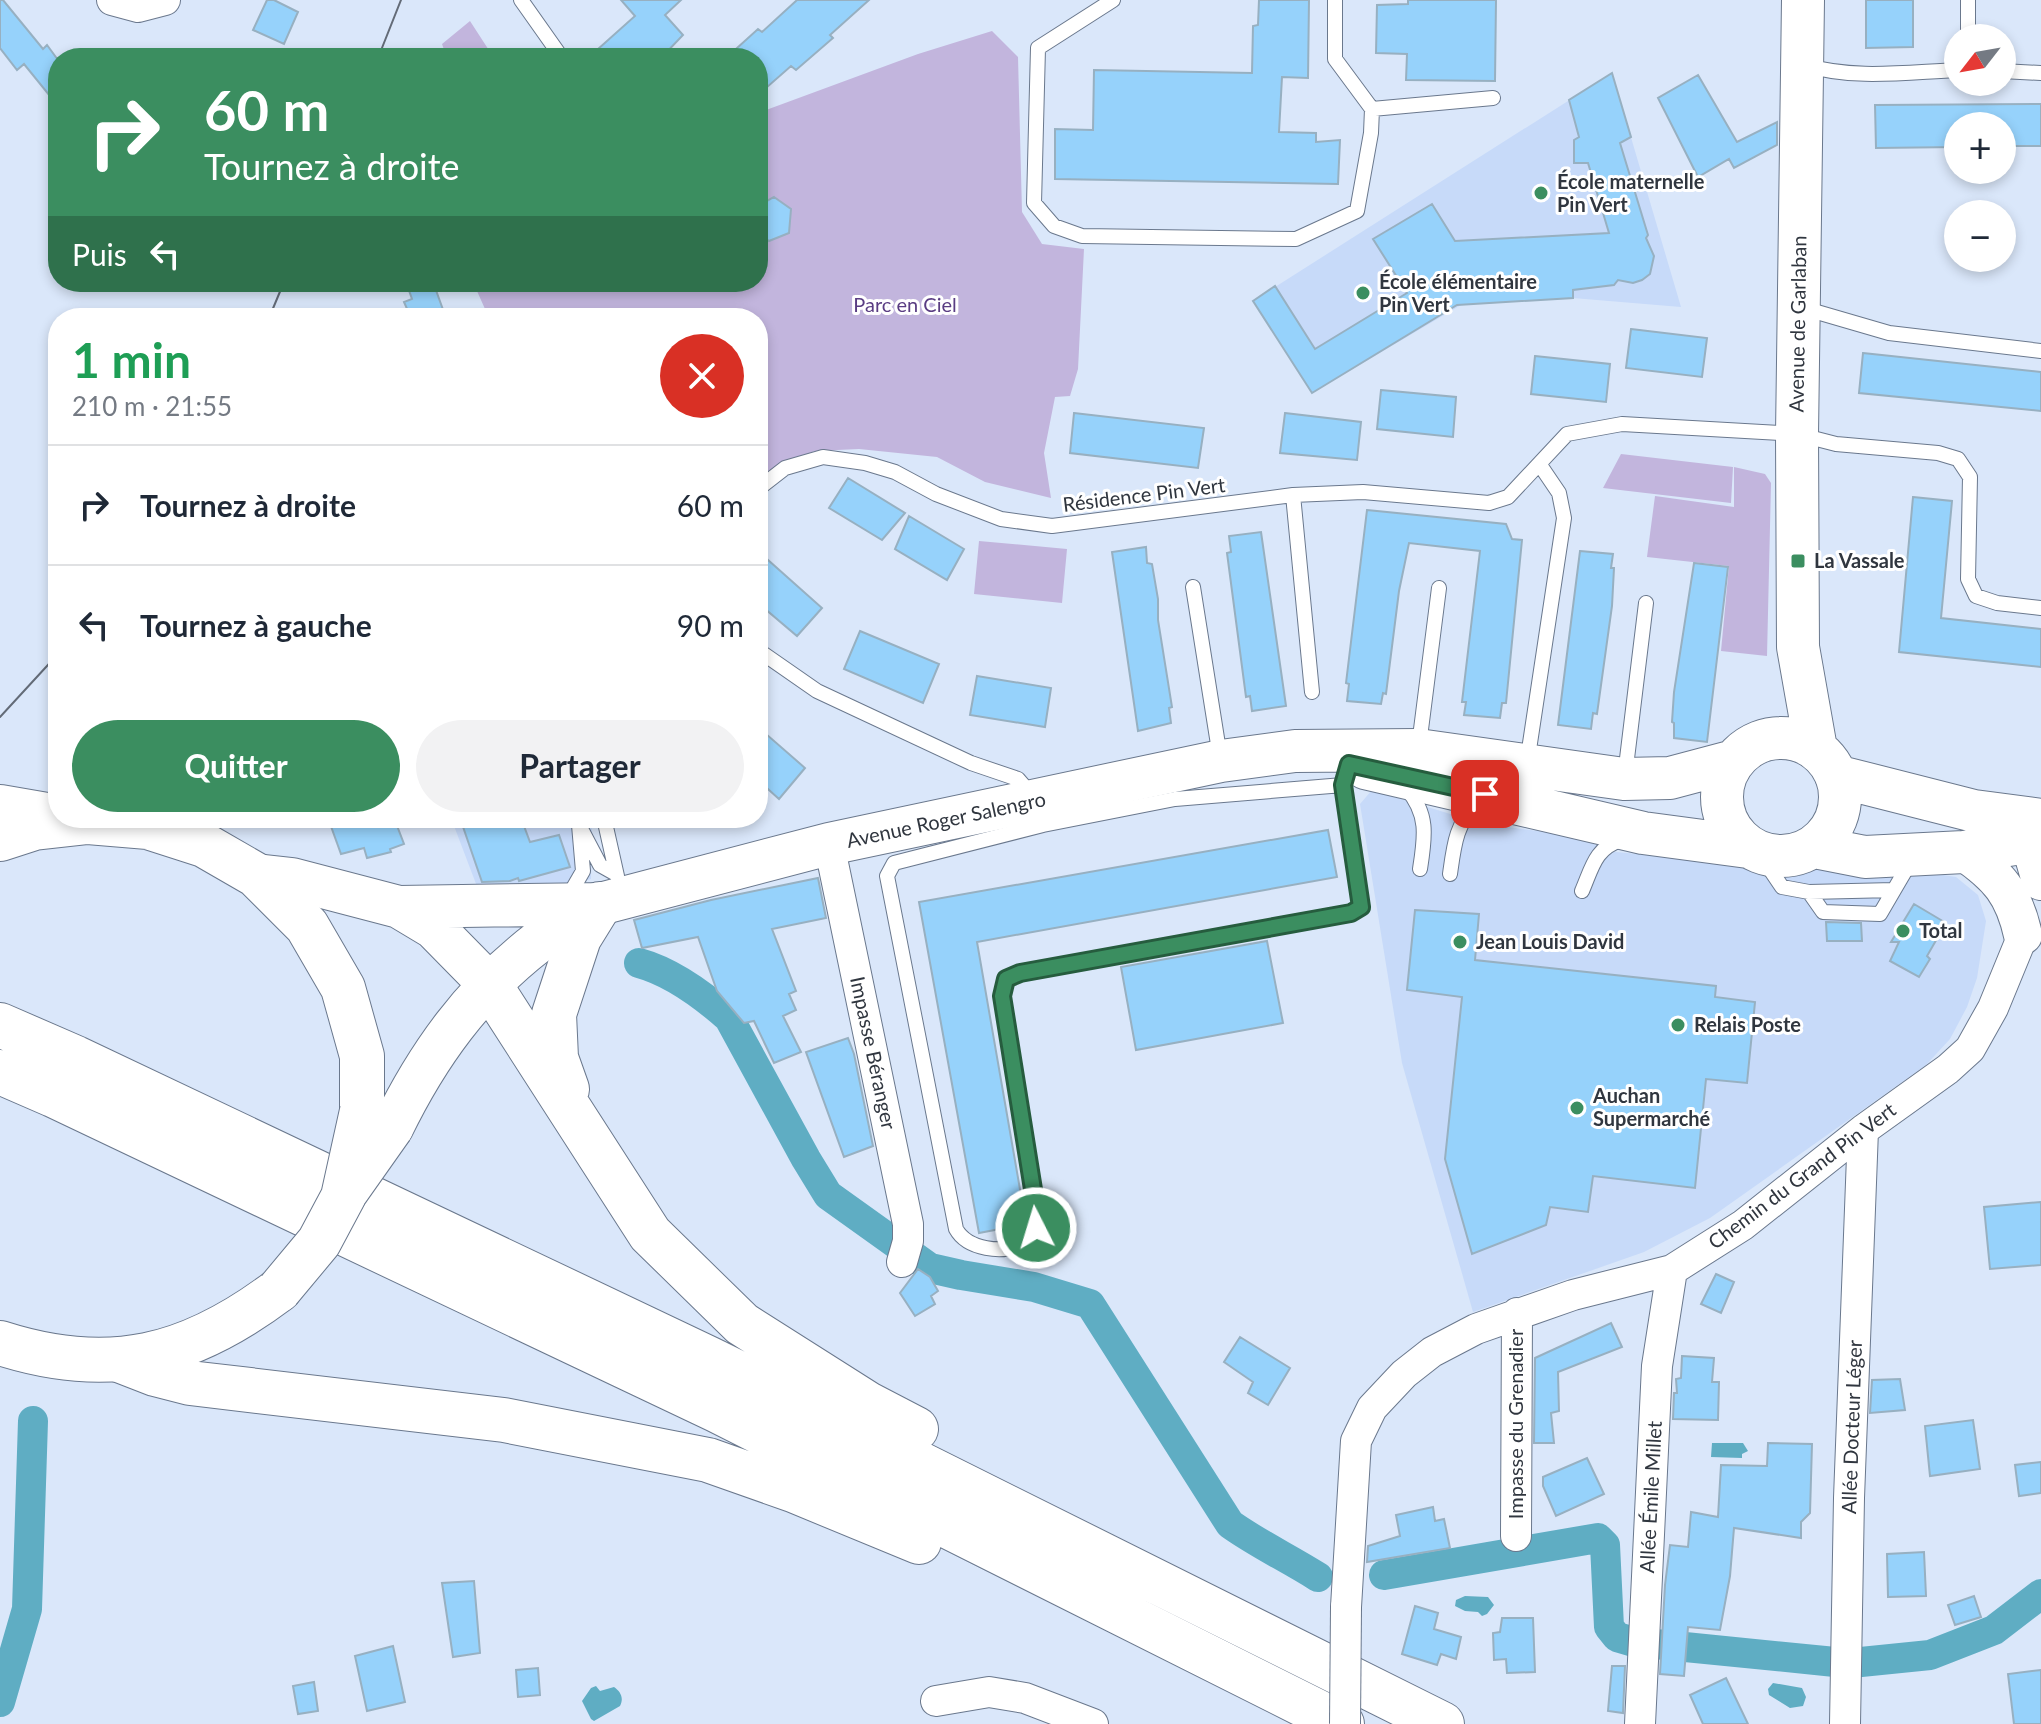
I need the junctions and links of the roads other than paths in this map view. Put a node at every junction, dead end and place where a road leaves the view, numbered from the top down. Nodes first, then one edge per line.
1 (112, 0) edge
2 (165, 0) edge
3 (521, 0) edge
4 (1113, 0) edge
5 (1335, 0) edge
6 (1803, 0) edge
7 (1968, 0) edge
8 (1968, 24) edge
9 (555, 48) edge
10 (1801, 64) junction
11 (1944, 71) edge
12 (2016, 72) edge
13 (2041, 73) edge
14 (1493, 98) dead end
15 (1372, 109) junction
16 (1798, 306) junction
17 (2038, 346) edge
18 (1797, 434) junction
19 (1540, 465) junction
20 (768, 481) edge
21 (1293, 495) junction
22 (1193, 587) dead end
23 (1439, 588) dead end
24 (1646, 603) dead end
25 (2041, 608) edge
26 (1798, 647) junction
27 (768, 657) edge
28 (1312, 692) dead end
29 (1418, 750) junction
30 (1295, 751) junction
31 (1745, 752) junction
32 (1221, 761) junction
33 (1826, 763) junction
34 (1527, 766) junction
35 (1357, 773) junction
36 (1624, 779) junction
37 (1485, 794) junction
38 (1034, 802) junction
39 (0, 807) edge
40 (48, 815) edge
41 (48, 825) edge
42 (151, 828) edge
43 (579, 828) edge
44 (582, 828) edge
45 (604, 828) edge
46 (1643, 833) junction
47 (0, 839) edge
48 (829, 844) junction
49 (1814, 847) junction
50 (2034, 847) edge
51 (1753, 850) junction
52 (1964, 852) junction
53 (1916, 854) junction
54 (1420, 869) dead end
55 (1450, 874) dead end
56 (256, 875) junction
57 (1894, 890) junction
58 (1582, 891) dead end
59 (1809, 892) junction
60 (601, 896) junction
61 (399, 907) junction
62 (2023, 935) junction
63 (489, 984) junction
64 (0, 1025) edge
65 (0, 1072) edge
66 (377, 1120) junction
67 (581, 1129) junction
68 (1863, 1130) junction
69 (905, 1252) dead end
70 (1672, 1270) junction
71 (1517, 1313) junction
72 (0, 1343) edge
73 (119, 1360) junction
74 (1516, 1536) dead end
75 (1226, 1667) junction
76 (936, 1701) dead end
77 (1398, 1702) junction
78 (1093, 1724) edge
79 (1343, 1724) edge
80 (1442, 1724) edge
81 (1640, 1724) edge
82 (1845, 1724) edge

1 - 2 street
3 - 9 lane
4 - 15 lane
5 - 15 lane
6 - 10 main road, Avenue de Garlaban
7 - 8 lane
10 - 11 lane
10 - 16 main road, Avenue de Garlaban
12 - 13 lane
14 - 15 lane
16 - 17 lane
16 - 18 main road, Avenue de Garlaban
18 - 19 lane, Résidence Pin Vert
18 - 25 lane, Résidence Pin Vert
18 - 26 main road, Avenue de Garlaban
19 - 21 lane, Résidence Pin Vert
19 - 34 lane
20 - 21 lane, Résidence Pin Vert
21 - 28 lane
22 - 32 lane
23 - 29 lane
24 - 36 lane
26 - 31 main road, Avenue de Garlaban
26 - 33 main road, Avenue de Garlaban
27 - 38 lane
29 - 30 main road, Avenue Roger Salengro
29 - 34 main road, Avenue Roger Salengro
30 - 32 main road, Avenue Roger Salengro
30 - 35 main road, Avenue Roger Salengro
31 - 33 main road
31 - 36 main road, Avenue Roger Salengro
31 - 51 main road
32 - 38 main road, Avenue Roger Salengro
33 - 49 main road
33 - 50 main road
34 - 36 main road, Avenue Roger Salengro
34 - 37 lane
35 - 35 lane
35 - 37 main road, Avenue Roger Salengro
35 - 54 lane
37 - 46 main road, Avenue Roger Salengro
37 - 55 lane
38 - 48 main road, Avenue Roger Salengro
39 - 40 main road
41 - 47 main road
42 - 56 main road
43 - 60 lane
44 - 60 lane
45 - 60 lane
46 - 51 main road, Avenue Roger Salengro
46 - 58 lane
48 - 60 main road, Avenue Roger Salengro
48 - 69 street, Impasse Béranger
49 - 51 main road
49 - 53 main road
50 - 52 main road
50 - 62 street
51 - 59 lane
52 - 53 main road
52 - 62 street
53 - 57 lane
56 - 61 main road
56 - 66 main road
57 - 59 lane
57 - 59 lane
60 - 61 main road
60 - 63 main road
60 - 67 main road
61 - 63 main road
62 - 68 street, Chemin du Grand Pin Vert
63 - 66 main road
63 - 67 main road
64 - 77 main road
65 - 75 main road
66 - 73 main road, bridge
67 - 77 main road
68 - 70 street, Chemin du Grand Pin Vert
68 - 82 street, Allée Docteur Léger
70 - 71 street, Chemin du Grand Pin Vert
70 - 81 street, Allée Émile Millet
71 - 74 street, Impasse du Grenadier
71 - 79 street, Chemin du Grand Pin Vert, bridge
72 - 73 main road
73 - 75 main road
75 - 79 main road
76 - 78 street
77 - 80 main road

